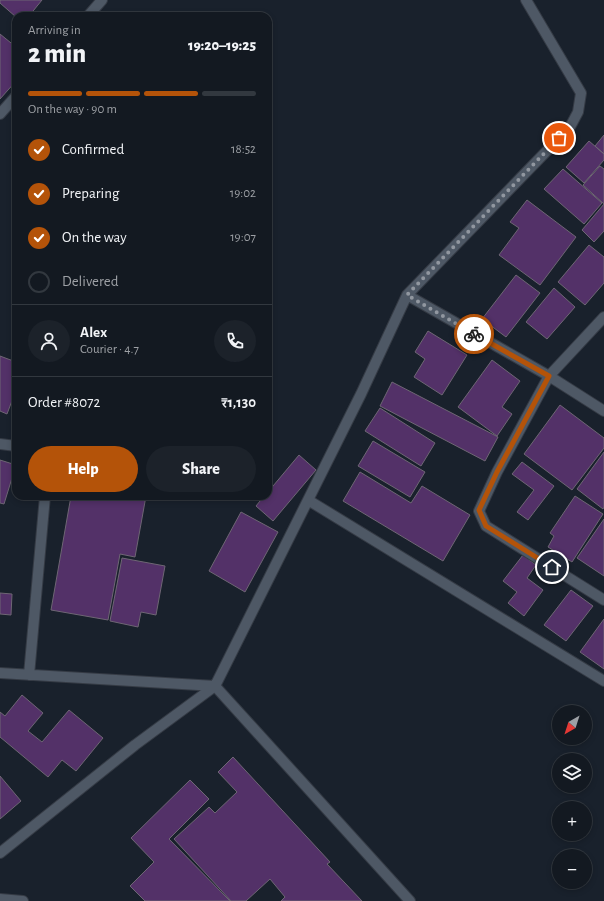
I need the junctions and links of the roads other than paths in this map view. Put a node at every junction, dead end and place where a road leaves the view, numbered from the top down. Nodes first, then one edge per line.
1 (102, 0) edge
2 (526, 0) edge
3 (92, 12) edge
4 (12, 100) edge
5 (0, 114) edge
6 (407, 295) junction
7 (604, 318) edge
8 (549, 376) junction
9 (604, 410) edge
10 (0, 444) edge
11 (12, 446) edge
12 (45, 500) edge
13 (308, 500) junction
14 (604, 600) edge
15 (0, 673) edge
16 (29, 675) junction
17 (604, 681) edge
18 (215, 686) junction
19 (0, 853) edge
20 (0, 899) edge
21 (23, 901) edge
22 (410, 901) edge

1 - 3 street
2 - 6 street
4 - 5 street
6 - 8 street
6 - 13 street
7 - 8 street
8 - 9 street
8 - 14 street
10 - 11 street
12 - 16 street
13 - 17 street
13 - 18 street
15 - 16 street
16 - 18 street
18 - 19 street
18 - 22 street
20 - 21 street

